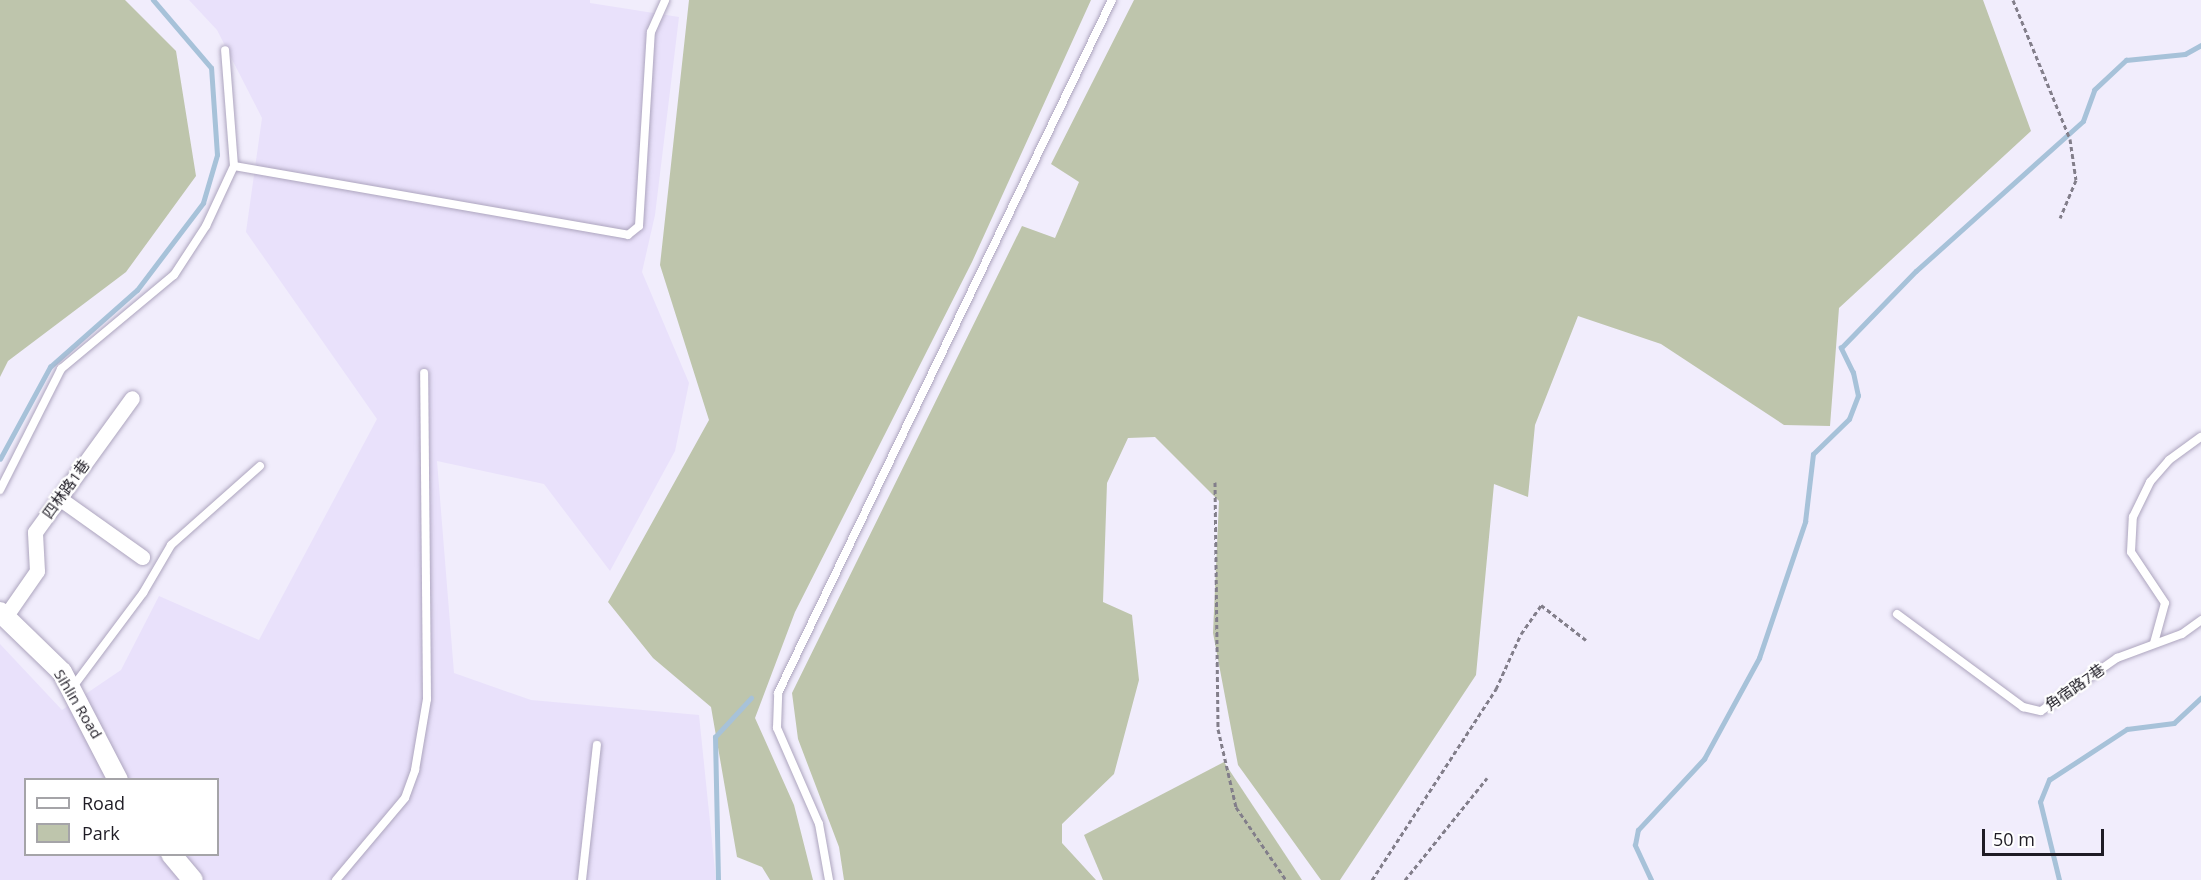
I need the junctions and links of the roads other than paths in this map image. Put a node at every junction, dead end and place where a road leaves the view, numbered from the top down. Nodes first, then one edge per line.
1 (665, 0) edge
2 (1112, 0) edge
3 (225, 50) dead end
4 (234, 166) junction
5 (424, 373) dead end
6 (132, 398) dead end
7 (2201, 437) edge
8 (260, 466) dead end
9 (0, 490) edge
10 (59, 498) junction
11 (141, 557) dead end
12 (1897, 614) dead end
13 (3, 615) edge
14 (2201, 621) edge
15 (2154, 643) junction
16 (71, 689) junction
17 (597, 745) dead end
18 (117, 778) edge
19 (172, 856) edge
20 (193, 880) edge
21 (336, 880) edge
22 (582, 880) edge
23 (829, 880) edge

1 - 4 lane
2 - 23 lane
3 - 4 lane
4 - 9 lane
5 - 21 lane
6 - 10 street, 四林路1巷
7 - 15 lane
8 - 16 lane
10 - 11 street
10 - 13 street, 四林路1巷
12 - 15 lane, 角宿路7巷
13 - 16 street, Sihlin Road
14 - 15 lane, 角宿路7巷
16 - 18 street, Sihlin Road
17 - 22 lane
19 - 20 street

